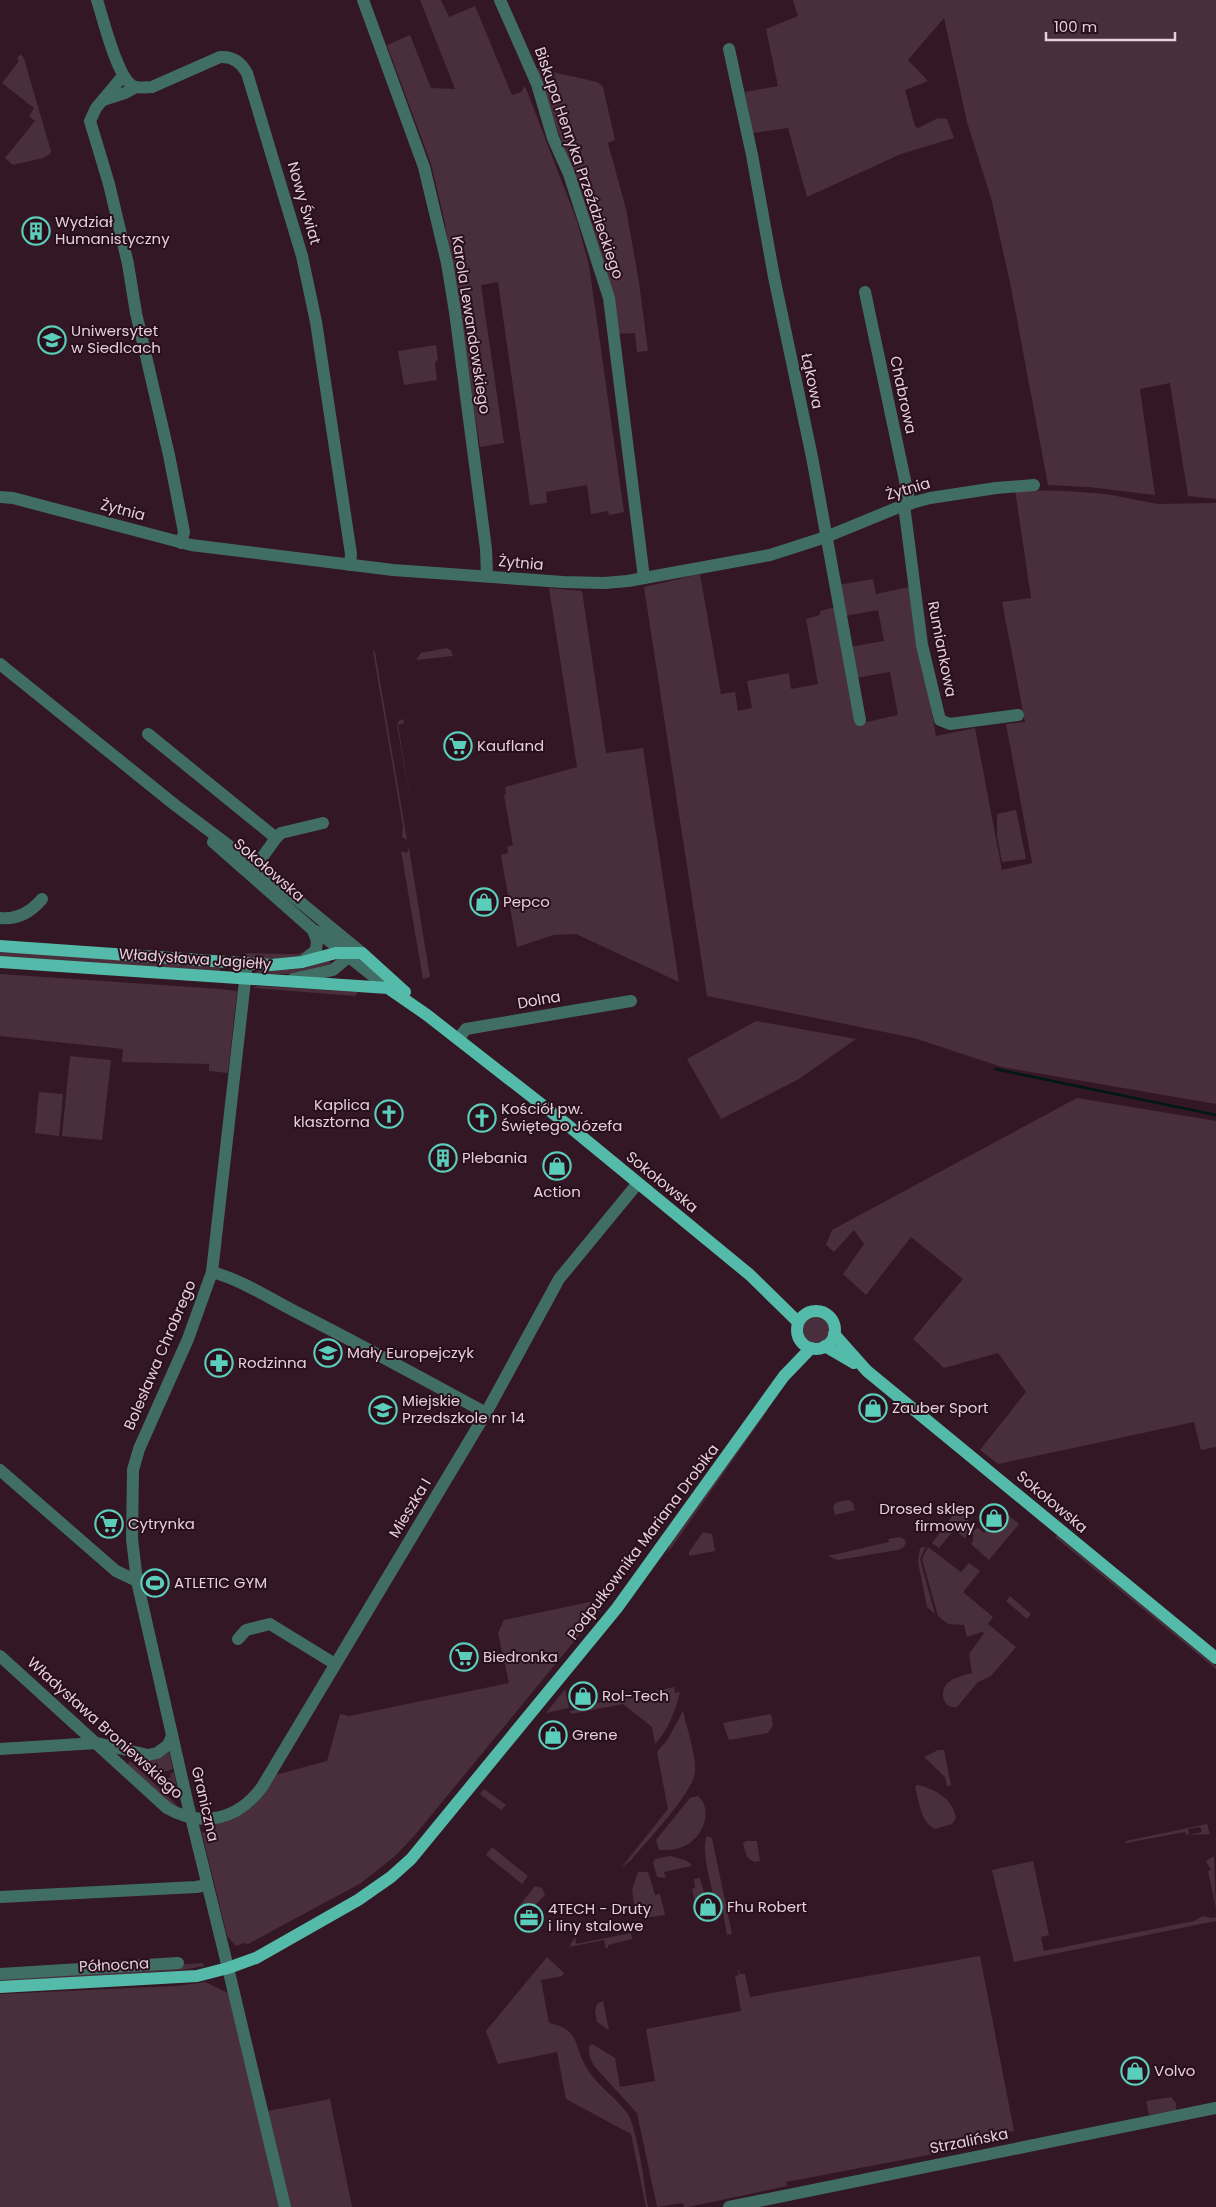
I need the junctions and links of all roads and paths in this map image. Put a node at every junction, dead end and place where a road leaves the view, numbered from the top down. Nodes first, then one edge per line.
1 (97, 0) edge
2 (363, 0) edge
3 (500, 0) edge
4 (729, 49) dead end
5 (122, 77) junction
6 (136, 87) junction
7 (103, 100) junction
8 (865, 292) dead end
9 (1034, 485) dead end
10 (0, 497) edge
11 (907, 505) junction
12 (826, 536) junction
13 (181, 543) junction
14 (350, 565) junction
15 (487, 576) junction
16 (644, 578) junction
17 (0, 664) edge
18 (1018, 715) dead end
19 (860, 720) dead end
20 (148, 734) dead end
21 (175, 805) junction
22 (323, 823) dead end
23 (276, 838) junction
24 (256, 866) junction
25 (42, 899) dead end
26 (0, 918) edge
27 (313, 930) junction
28 (344, 938) junction
29 (0, 946) edge
30 (346, 953) junction
31 (362, 953) junction
32 (0, 962) edge
33 (302, 962) junction
34 (247, 963) junction
35 (246, 979) junction
36 (280, 982) junction
37 (388, 988) junction
38 (630, 1001) dead end
39 (420, 1010) junction
40 (458, 1039) junction
41 (638, 1183) junction
42 (212, 1272) junction
43 (803, 1317) junction
44 (834, 1334) junction
45 (800, 1340) junction
46 (825, 1346) junction
47 (811, 1348) junction
48 (867, 1371) junction
49 (784, 1376) junction
50 (486, 1413) junction
51 (0, 1470) edge
52 (137, 1581) junction
53 (238, 1639) dead end
54 (0, 1656) edge
55 (1216, 1658) edge
56 (335, 1664) junction
57 (172, 1736) junction
58 (97, 1743) junction
59 (0, 1749) edge
60 (191, 1819) junction
61 (207, 1885) junction
62 (0, 1896) edge
63 (178, 1963) dead end
64 (228, 1968) junction
65 (0, 1974) edge
66 (0, 1987) edge
67 (1216, 2108) edge
68 (285, 2207) edge
69 (729, 2207) edge

1 - 5 street
2 - 15 street, Karola Lewandowskiego
3 - 16 street, Biskupa Henryka Przeździeckiego
4 - 12 street, Łąkowa
5 - 6 street
5 - 7 street
6 - 7 street, Nowy Świat
6 - 14 street, Nowy Świat
7 - 13 street
8 - 11 street, Chabrowa
9 - 11 street, Żytnia
10 - 13 street, Żytnia
11 - 12 street, Żytnia
11 - 18 street, Rumiankowa
12 - 16 street, Żytnia
12 - 19 street, Łąkowa
13 - 14 street, Żytnia
14 - 15 street, Żytnia
15 - 16 street, Żytnia
17 - 21 street, Sokołowska
20 - 23 street
21 - 24 street, Sokołowska
21 - 27 street, Sokołowska
22 - 23 street
23 - 24 street
24 - 28 street, Sokołowska
25 - 26 street
27 - 30 street, Sokołowska
27 - 33 street
28 - 30 street
28 - 31 street, Sokołowska
29 - 34 main road, Władysława Jagiełły
30 - 31 main road, Władysława Jagiełły
30 - 33 main road, Władysława Jagiełły
30 - 36 street
30 - 37 street, Sokołowska
31 - 39 main road, Sokołowska
32 - 35 main road, Władysława Jagiełły
33 - 34 main road, Władysława Jagiełły
34 - 35 street, Bolesława Chrobrego
35 - 36 main road, Władysława Jagiełły
35 - 42 street, Bolesława Chrobrego
36 - 37 main road, Władysława Jagiełły
37 - 39 main road, Sokołowska
38 - 40 street, Dolna
39 - 40 main road, Sokołowska
40 - 41 main road, Sokołowska
41 - 43 main road, Sokołowska
41 - 50 street, Mieszka I
42 - 50 street
42 - 52 street, Bolesława Chrobrego
43 - 44 main road
43 - 45 main road
44 - 46 main road
44 - 48 main road, Sokołowska
45 - 47 main road
45 - 49 main road, Podpułkownika Mariana Drobika
46 - 47 main road
46 - 48 main road, Sokołowska
47 - 49 main road, Podpułkownika Mariana Drobika
48 - 55 main road, Sokołowska
49 - 64 main road, Podpułkownika Mariana Drobika
50 - 56 street, Mieszka I
51 - 52 street
52 - 57 street, Graniczna
53 - 56 street
54 - 58 street, Władysława Broniewskiego
56 - 60 street, Mieszka I
57 - 58 street
57 - 60 street, Graniczna
58 - 59 street
58 - 60 street, Władysława Broniewskiego
60 - 61 street, Graniczna
61 - 62 street
61 - 64 street, Graniczna
63 - 65 street, Północna
64 - 66 main road, Północna
64 - 68 street, Graniczna
67 - 69 street, Strzalińska

